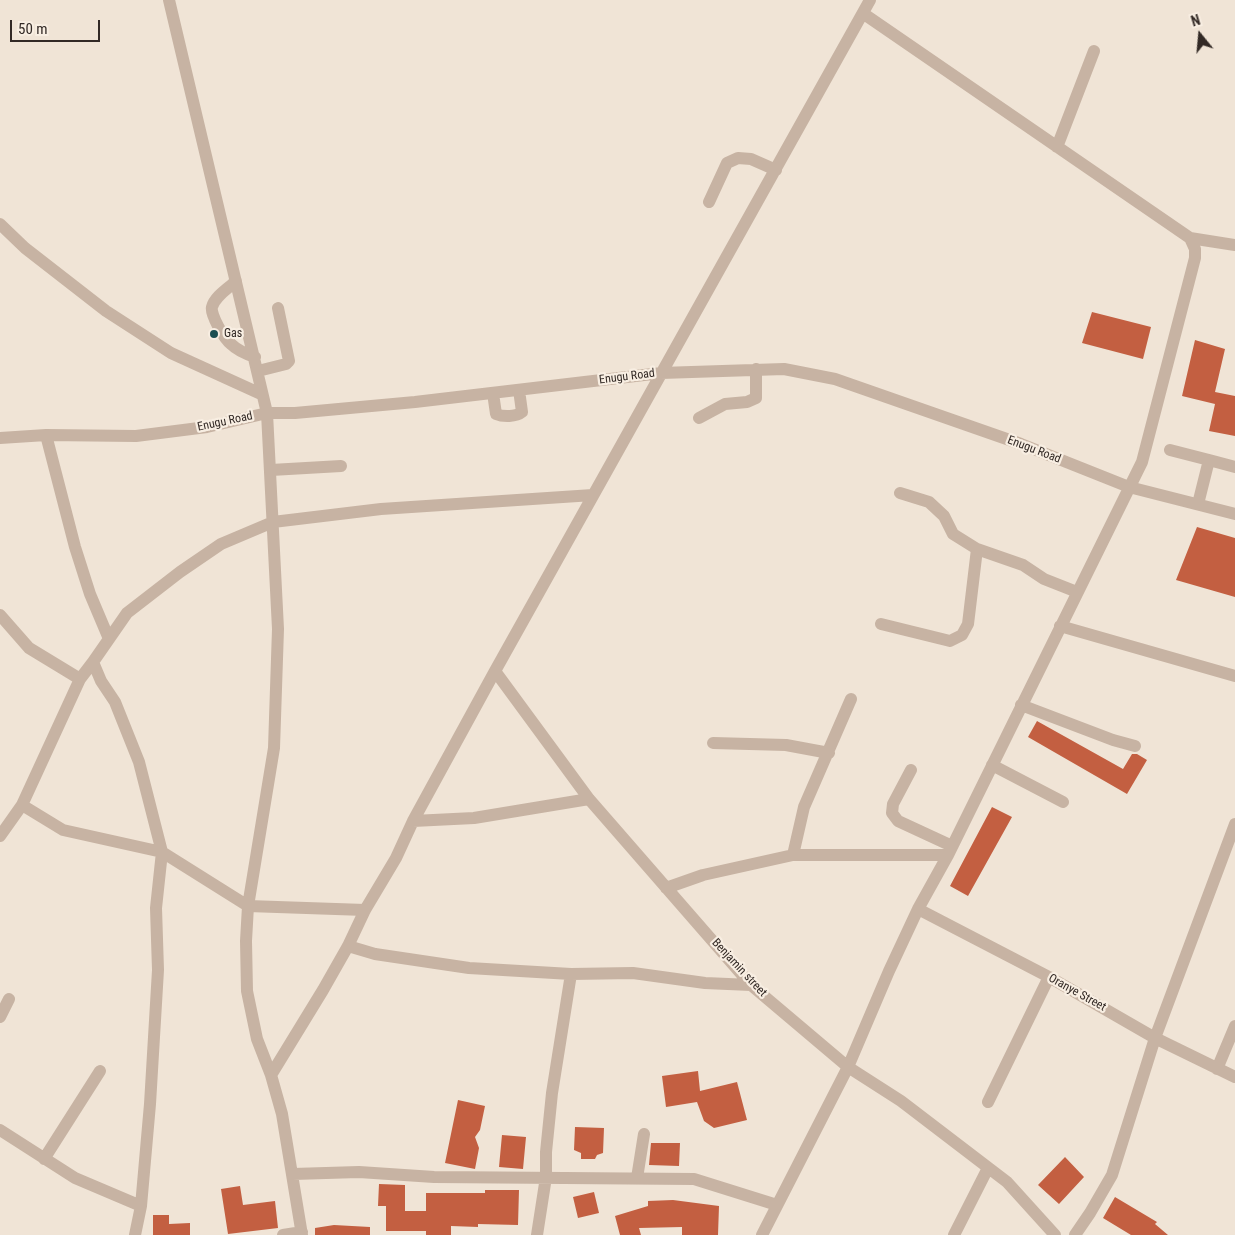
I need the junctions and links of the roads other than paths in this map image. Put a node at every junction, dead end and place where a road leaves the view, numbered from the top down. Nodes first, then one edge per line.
1 (169, 0) edge
2 (870, 0) edge
3 (864, 14) junction
4 (1094, 51) dead end
5 (1057, 146) junction
6 (776, 170) junction
7 (709, 202) dead end
8 (0, 224) edge
9 (1190, 238) junction
10 (1235, 245) edge
11 (236, 281) junction
12 (278, 308) dead end
13 (255, 357) junction
14 (756, 369) junction
15 (258, 371) junction
16 (661, 373) junction
17 (519, 390) junction
18 (493, 393) junction
19 (261, 394) junction
20 (267, 413) junction
21 (699, 418) dead end
22 (46, 435) junction
23 (0, 438) edge
24 (1170, 450) dead end
25 (1209, 460) junction
26 (341, 466) dead end
27 (1235, 467) edge
28 (271, 470) junction
29 (1129, 487) junction
30 (900, 494) dead end
31 (593, 495) junction
32 (1198, 504) junction
33 (1235, 514) edge
34 (273, 522) junction
35 (977, 549) junction
36 (1077, 592) junction
37 (0, 615) edge
38 (881, 624) dead end
39 (1060, 626) junction
40 (109, 639) junction
41 (93, 662) junction
42 (495, 671) junction
43 (1235, 676) edge
44 (80, 679) junction
45 (851, 699) dead end
46 (1021, 705) junction
47 (713, 743) dead end
48 (1134, 746) dead end
49 (829, 753) junction
50 (992, 765) junction
51 (911, 770) dead end
52 (589, 799) junction
53 (1063, 802) dead end
54 (22, 805) junction
55 (413, 821) junction
56 (1235, 824) edge
57 (0, 836) edge
58 (950, 851) junction
59 (162, 852) junction
60 (793, 856) junction
61 (666, 888) junction
62 (248, 906) junction
63 (918, 909) junction
64 (365, 910) junction
65 (348, 946) junction
66 (570, 974) junction
67 (1049, 977) junction
68 (751, 985) junction
69 (9, 999) dead end
70 (0, 1017) edge
71 (1235, 1026) edge
72 (1155, 1038) junction
73 (848, 1066) junction
74 (1217, 1069) junction
75 (100, 1071) dead end
76 (271, 1075) junction
77 (1235, 1077) edge
78 (988, 1102) dead end
79 (0, 1130) edge
80 (644, 1134) dead end
81 (44, 1159) junction
82 (988, 1168) junction
83 (293, 1174) junction
84 (546, 1177) junction
85 (638, 1178) junction
86 (778, 1205) junction
87 (141, 1206) junction
88 (302, 1234) edge
89 (136, 1235) edge
90 (283, 1235) edge
91 (537, 1235) edge
92 (762, 1235) edge
93 (954, 1235) edge
94 (1055, 1235) edge
95 (1075, 1235) edge

1 - 11 street
2 - 3 street
3 - 5 street
3 - 6 street
4 - 5 street
5 - 9 street
6 - 7 street
6 - 16 street
8 - 19 street
9 - 10 street
9 - 29 street
11 - 13 street
11 - 13 street
12 - 15 street
13 - 15 street
14 - 16 street, Enugu Road
14 - 21 street
14 - 29 street, Enugu Road
15 - 19 street
16 - 17 street, Enugu Road
16 - 31 street
17 - 18 street, Enugu Road
17 - 18 street
18 - 20 street, Enugu Road
19 - 20 street
20 - 22 street, Enugu Road
20 - 28 street
22 - 23 street, Enugu Road
22 - 40 street
24 - 25 street
25 - 27 street
25 - 32 street
26 - 28 street
28 - 34 street
29 - 32 street, Enugu Road
29 - 36 street
30 - 35 street
31 - 34 street
31 - 42 street
32 - 33 street, Enugu Road
34 - 40 street
34 - 62 street
35 - 36 street
35 - 38 street
36 - 39 street
37 - 44 street
39 - 43 street
39 - 46 street
40 - 41 street
41 - 44 street
41 - 59 street
42 - 52 street, Benjamin street
42 - 55 street
44 - 54 street
45 - 49 street
46 - 48 street
46 - 50 street
47 - 49 street
49 - 60 street
50 - 53 street
50 - 58 street
51 - 58 street
52 - 55 street
52 - 61 street, Benjamin street
54 - 57 street
54 - 59 street
55 - 64 street
56 - 72 street
58 - 60 street
58 - 63 street
59 - 62 street
59 - 87 street
60 - 61 street
61 - 68 street, Benjamin street
62 - 64 street
62 - 76 street
63 - 67 street, Oranye Street
63 - 73 street
64 - 65 street
65 - 66 street
65 - 76 street
66 - 68 street
66 - 84 street
67 - 72 street, Oranye Street
67 - 78 street
68 - 73 street, Benjamin street
69 - 70 street
71 - 74 street
72 - 74 street, Oranye Street
72 - 95 street
73 - 82 street, Benjamin street
73 - 86 street
74 - 77 street, Oranye Street
75 - 81 street
76 - 83 street
79 - 81 street
80 - 85 street
81 - 87 street
82 - 93 street
82 - 94 street, Benjamin street
83 - 84 street
83 - 88 street
84 - 85 street
84 - 91 street
85 - 86 street
86 - 92 street
87 - 89 street
88 - 90 street

